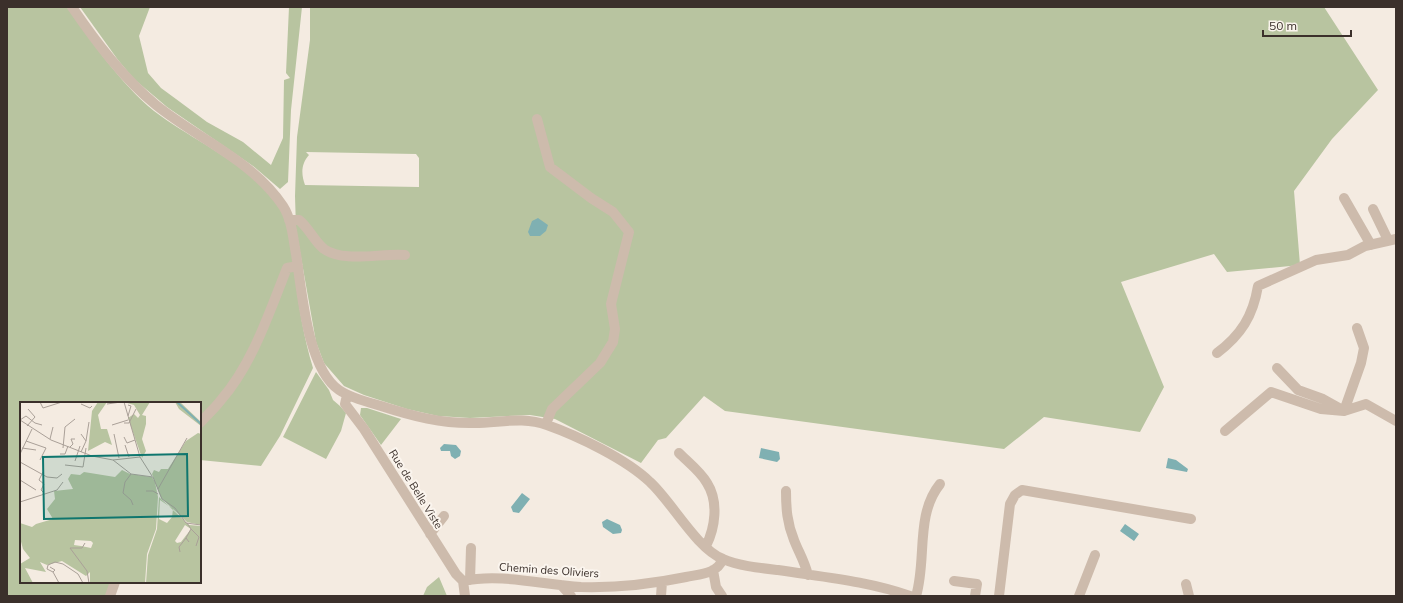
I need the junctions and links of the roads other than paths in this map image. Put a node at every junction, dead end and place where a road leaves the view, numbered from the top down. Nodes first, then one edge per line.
1 (72, 7) edge
2 (537, 119) dead end
3 (1344, 198) dead end
4 (1373, 210) dead end
5 (289, 220) junction
6 (1392, 239) edge
7 (1371, 245) junction
8 (405, 255) dead end
9 (298, 266) junction
10 (1357, 328) dead end
11 (1217, 353) dead end
12 (1277, 368) dead end
13 (347, 395) junction
14 (1344, 411) junction
15 (1396, 420) edge
16 (201, 422) edge
17 (546, 424) junction
18 (1225, 431) dead end
19 (679, 453) dead end
20 (940, 484) dead end
21 (786, 490) dead end
22 (444, 516) dead end
23 (1191, 519) dead end
24 (430, 534) junction
25 (706, 546) junction
26 (471, 548) dead end
27 (1095, 555) dead end
28 (723, 559) junction
29 (712, 570) junction
30 (808, 575) junction
31 (467, 581) junction
32 (954, 581) dead end
33 (662, 582) junction
34 (116, 583) edge
35 (561, 584) junction
36 (1186, 584) dead end
37 (605, 586) junction
38 (110, 596) edge
39 (464, 596) edge
40 (571, 596) edge
41 (588, 596) edge
42 (662, 596) edge
43 (722, 596) edge
44 (910, 596) edge
45 (916, 596) edge
46 (976, 596) edge
47 (999, 596) edge
48 (1078, 596) edge
49 (1190, 596) edge

1 - 5 street
2 - 17 street
3 - 7 street
4 - 6 street
5 - 8 street
5 - 9 street
6 - 7 street
7 - 11 street
9 - 13 street
9 - 16 street
10 - 14 street
12 - 14 street
13 - 17 street
13 - 24 street, Rue de Belle Viste
14 - 15 street
14 - 18 street
17 - 25 street
19 - 25 street
20 - 45 street
21 - 30 street
22 - 24 street
23 - 47 street
24 - 31 street, Rue de Belle Viste
25 - 28 street
26 - 31 street
27 - 48 street
28 - 29 street
28 - 30 street
29 - 33 street, Chemin des Oliviers
29 - 43 street
30 - 44 street
31 - 35 street, Chemin des Oliviers
31 - 39 street
32 - 46 street
33 - 37 street, Chemin des Oliviers
33 - 42 street
34 - 38 street
35 - 37 street, Chemin des Oliviers
35 - 40 street
36 - 49 street
37 - 41 street

